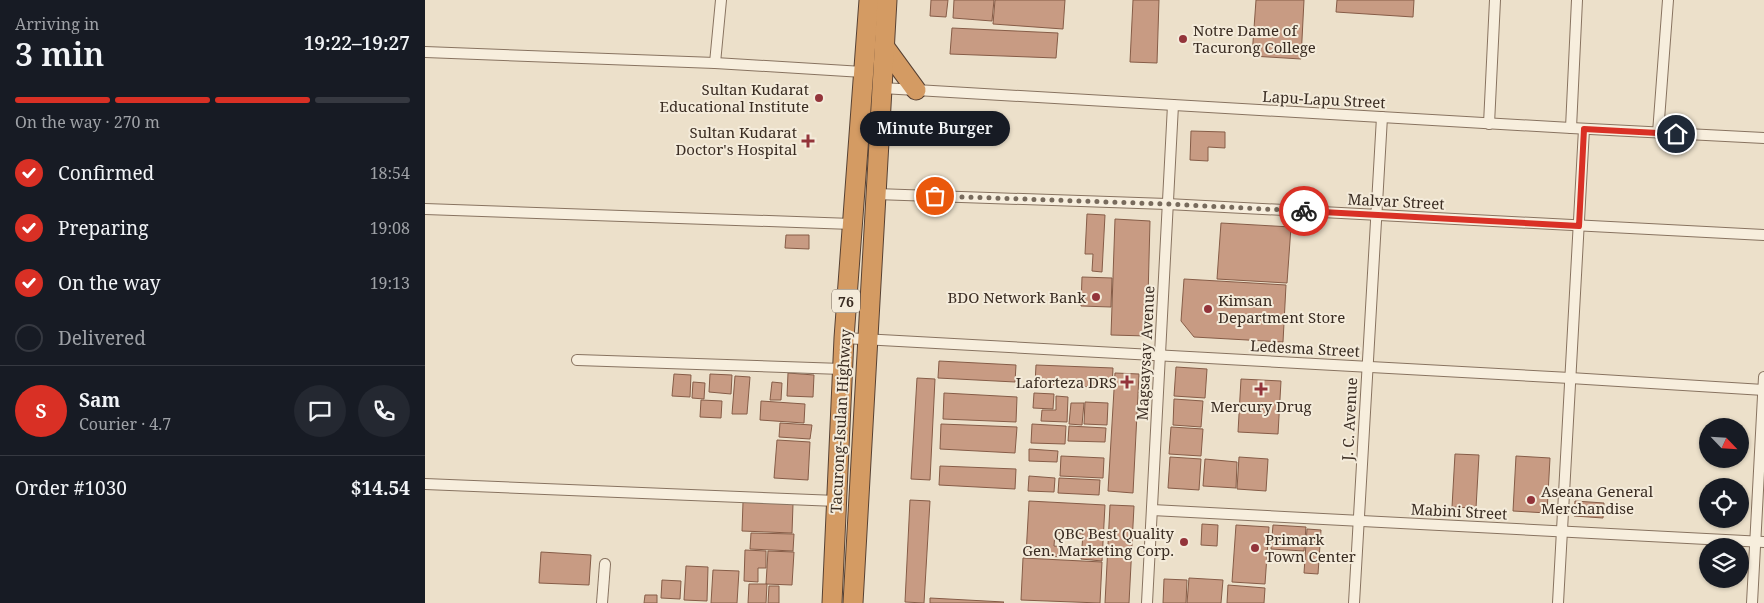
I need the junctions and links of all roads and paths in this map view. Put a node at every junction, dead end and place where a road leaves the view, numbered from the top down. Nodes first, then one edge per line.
1 (721, 0) edge
2 (869, 0) edge
3 (887, 0) edge
4 (1495, 0) edge
5 (1577, 0) edge
6 (1668, 0) edge
7 (884, 46) junction
8 (425, 52) edge
9 (715, 63) junction
10 (863, 72) junction
11 (882, 88) junction
12 (916, 90) junction
13 (1173, 105) junction
14 (1382, 118) junction
15 (1489, 124) junction
16 (1571, 128) junction
17 (1584, 129) junction
18 (1658, 133) junction
19 (1764, 138) edge
20 (876, 194) junction
21 (1167, 204) junction
22 (425, 209) edge
23 (1376, 215) junction
24 (852, 224) junction
25 (1579, 226) junction
26 (1764, 235) edge
27 (844, 338) junction
28 (868, 339) junction
29 (1160, 355) junction
30 (577, 360) dead end
31 (1367, 367) junction
32 (842, 369) junction
33 (1764, 377) edge
34 (1570, 378) junction
35 (1764, 390) edge
36 (425, 484) edge
37 (837, 501) junction
38 (1152, 510) junction
39 (1359, 520) junction
40 (1562, 531) junction
41 (1760, 542) edge
42 (605, 564) dead end
43 (602, 603) edge
44 (833, 603) edge
45 (853, 603) edge
46 (1147, 603) edge
47 (1354, 603) edge
48 (1558, 603) edge
49 (1752, 603) edge

1 - 9 street
2 - 10 highway, Tacurong-Isulan Highway / 76
3 - 7 highway, Tacurong-Isulan Highway / 76
4 - 15 street
5 - 16 street
6 - 18 street
7 - 11 highway, Tacurong-Isulan Highway / 76
7 - 12 highway
8 - 9 street
9 - 10 street
10 - 24 highway, Tacurong-Isulan Highway / 76
11 - 12 street, Lapu-Lapu Street
11 - 20 highway, Tacurong-Isulan Highway / 76
12 - 13 street, Lapu-Lapu Street
13 - 14 street, Lapu-Lapu Street
13 - 21 street, Magsaysay Avenue
14 - 15 street, Lapu-Lapu Street
14 - 23 street, J. C. Avenue
15 - 16 street, Lapu-Lapu Street
16 - 17 street, Lapu-Lapu Street
17 - 18 street, Lapu-Lapu Street
17 - 25 street
18 - 19 street, Lapu-Lapu Street
20 - 21 street, Malvar Street
20 - 28 highway, Tacurong-Isulan Highway / 76
21 - 23 street, Malvar Street
21 - 29 street, Magsaysay Avenue
22 - 24 street
23 - 25 street, Malvar Street
23 - 31 street, J. C. Avenue
24 - 27 highway, Tacurong-Isulan Highway / 76
25 - 26 street, Malvar Street
25 - 34 street
27 - 28 street, Ledesma Street
27 - 32 highway, Tacurong-Isulan Highway / 76
28 - 29 street, Ledesma Street
28 - 45 highway, Tacurong-Isulan Highway / 76
29 - 31 street, Ledesma Street
29 - 38 street, Magsaysay Avenue
30 - 32 street
31 - 34 street, Ledesma Street
31 - 39 street, J. C. Avenue
32 - 37 highway, Tacurong-Isulan Highway / 76
33 - 35 street
34 - 35 street, Ledesma Street
34 - 40 street
35 - 41 street
36 - 37 street
37 - 44 highway, Tacurong-Isulan Highway / 76
38 - 39 street, Mabini Street
38 - 46 street, Magsaysay Avenue
39 - 40 street, Mabini Street
39 - 47 street, J. C. Avenue
40 - 41 street, Mabini Street
40 - 48 street
41 - 49 street
42 - 43 street

